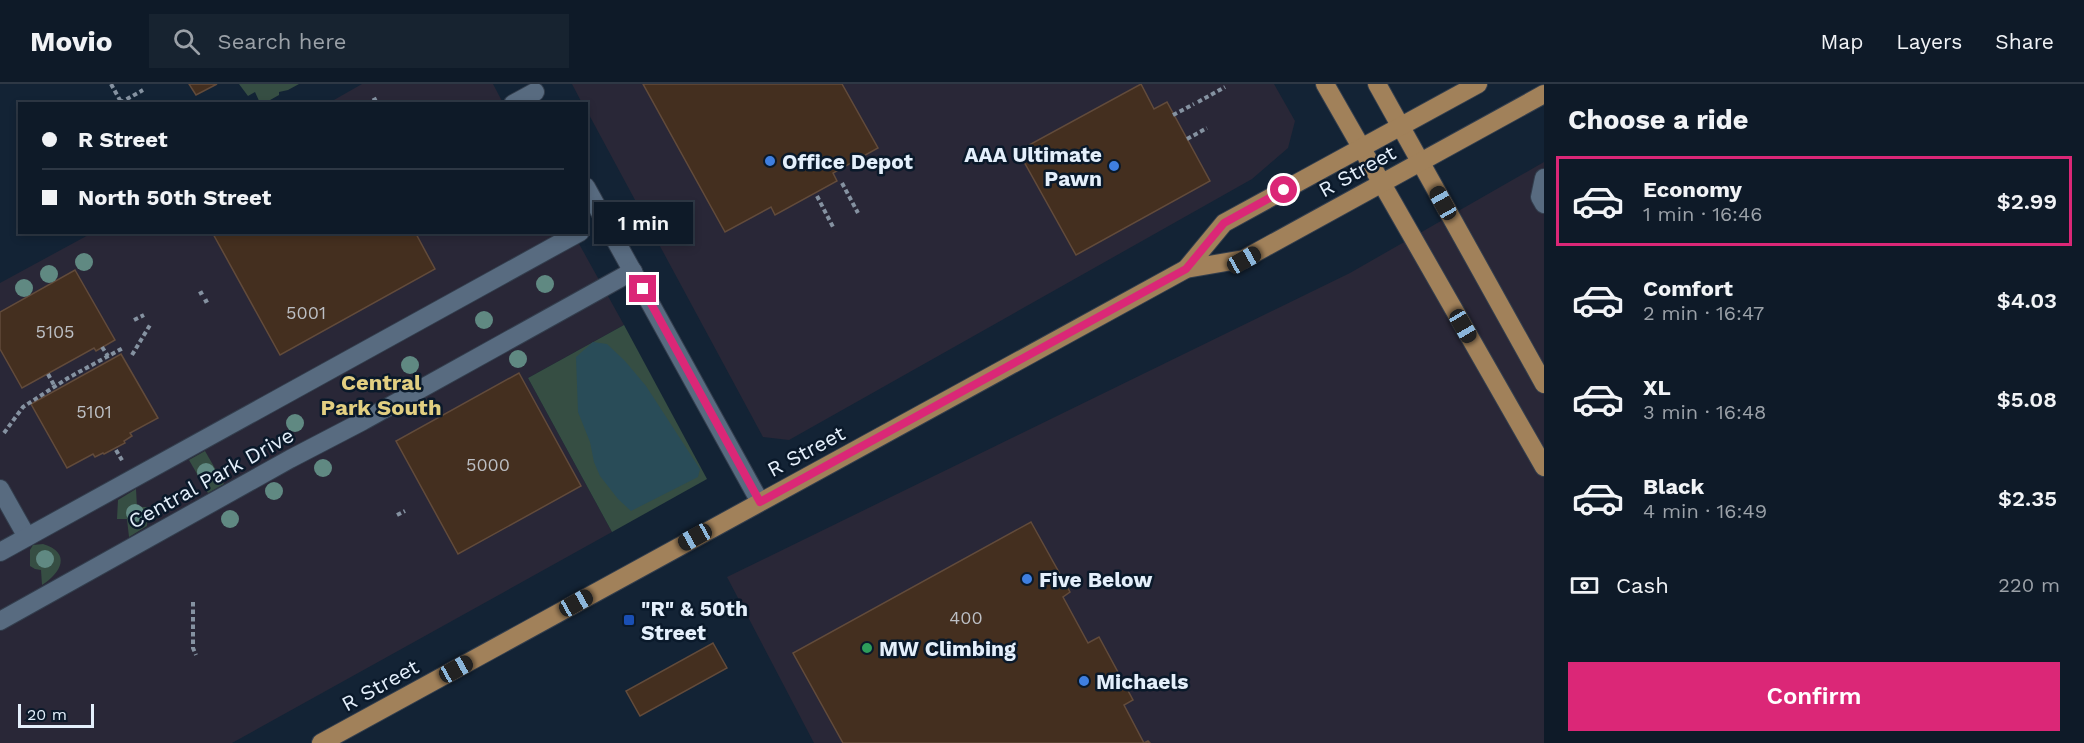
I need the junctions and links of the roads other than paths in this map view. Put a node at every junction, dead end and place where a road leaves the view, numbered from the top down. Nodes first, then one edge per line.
1 (1325, 84) edge
2 (1377, 84) edge
3 (1478, 84) edge
4 (536, 93) edge
5 (1544, 94) edge
6 (517, 102) edge
7 (1401, 126) junction
8 (1362, 148) junction
9 (1420, 162) junction
10 (1544, 178) edge
11 (1382, 183) junction
12 (588, 191) edge
13 (1544, 204) edge
14 (604, 219) junction
15 (588, 228) edge
16 (576, 234) edge
17 (1186, 269) junction
18 (633, 271) junction
19 (1544, 384) edge
20 (1544, 467) edge
21 (0, 489) edge
22 (760, 502) junction
23 (27, 537) junction
24 (0, 552) edge
25 (0, 621) edge
26 (321, 743) edge

1 - 8 main road
2 - 7 main road
3 - 7 main road, R Street
4 - 6 street
5 - 9 main road, R Street
7 - 8 main road, R Street
7 - 9 main road
8 - 11 main road
8 - 17 main road, R Street
9 - 11 main road, R Street
9 - 19 main road
10 - 13 street
11 - 17 main road, R Street
11 - 20 main road
12 - 14 street
14 - 15 street
14 - 18 street
16 - 23 street, Central Park Drive
17 - 22 main road, R Street
18 - 22 street
18 - 25 street, Central Park Drive
21 - 23 street
22 - 26 main road, R Street
23 - 24 street, Central Park Drive

